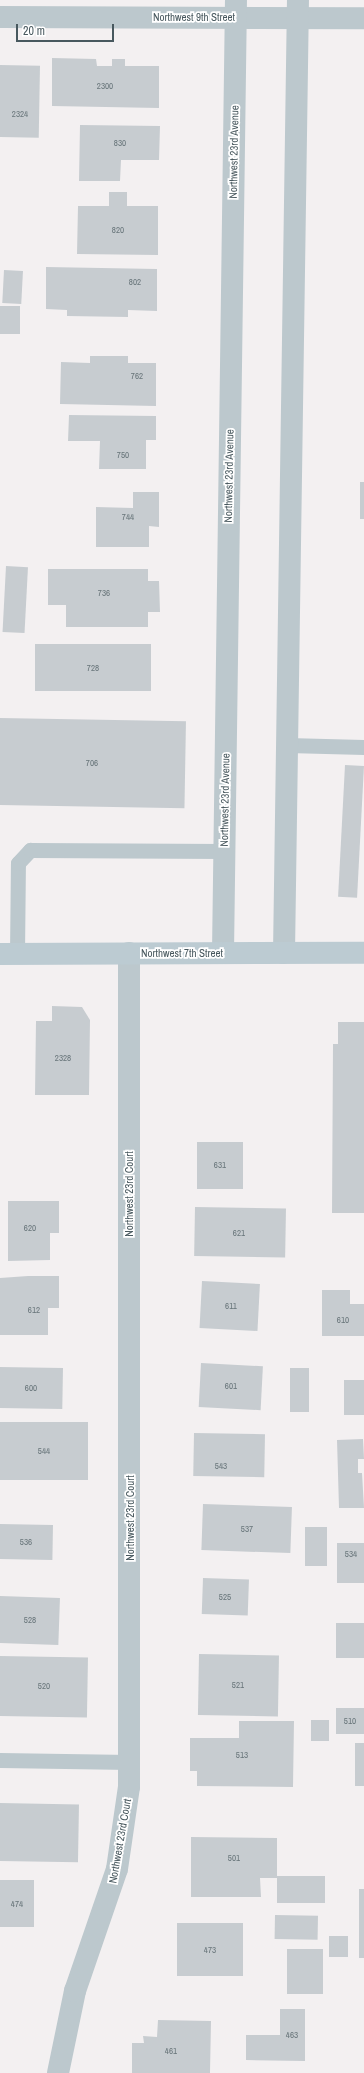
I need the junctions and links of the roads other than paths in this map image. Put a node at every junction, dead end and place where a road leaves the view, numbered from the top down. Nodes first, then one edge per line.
1 (235, 9) edge
2 (298, 9) edge
3 (0, 17) edge
4 (364, 18) edge
5 (287, 745) junction
6 (364, 747) edge
7 (224, 851) junction
8 (129, 953) junction
9 (223, 953) junction
10 (284, 953) junction
11 (364, 953) edge
12 (9, 954) edge
13 (0, 1760) edge
14 (130, 1762) junction
15 (58, 2073) edge

1 - 2 street, Northwest 9th Street
1 - 3 street, Northwest 9th Street
1 - 7 street, Northwest 23rd Avenue
2 - 4 street, Northwest 9th Street
2 - 5 street
5 - 6 lane
5 - 10 street
7 - 9 street, Northwest 23rd Avenue
7 - 12 lane
8 - 9 main road, Northwest 7th Street
8 - 12 main road, Northwest 7th Street
8 - 14 street, Northwest 23rd Court
9 - 10 main road, Northwest 7th Street
10 - 11 main road, Northwest 7th Street
13 - 14 lane
14 - 15 street, Northwest 23rd Court

